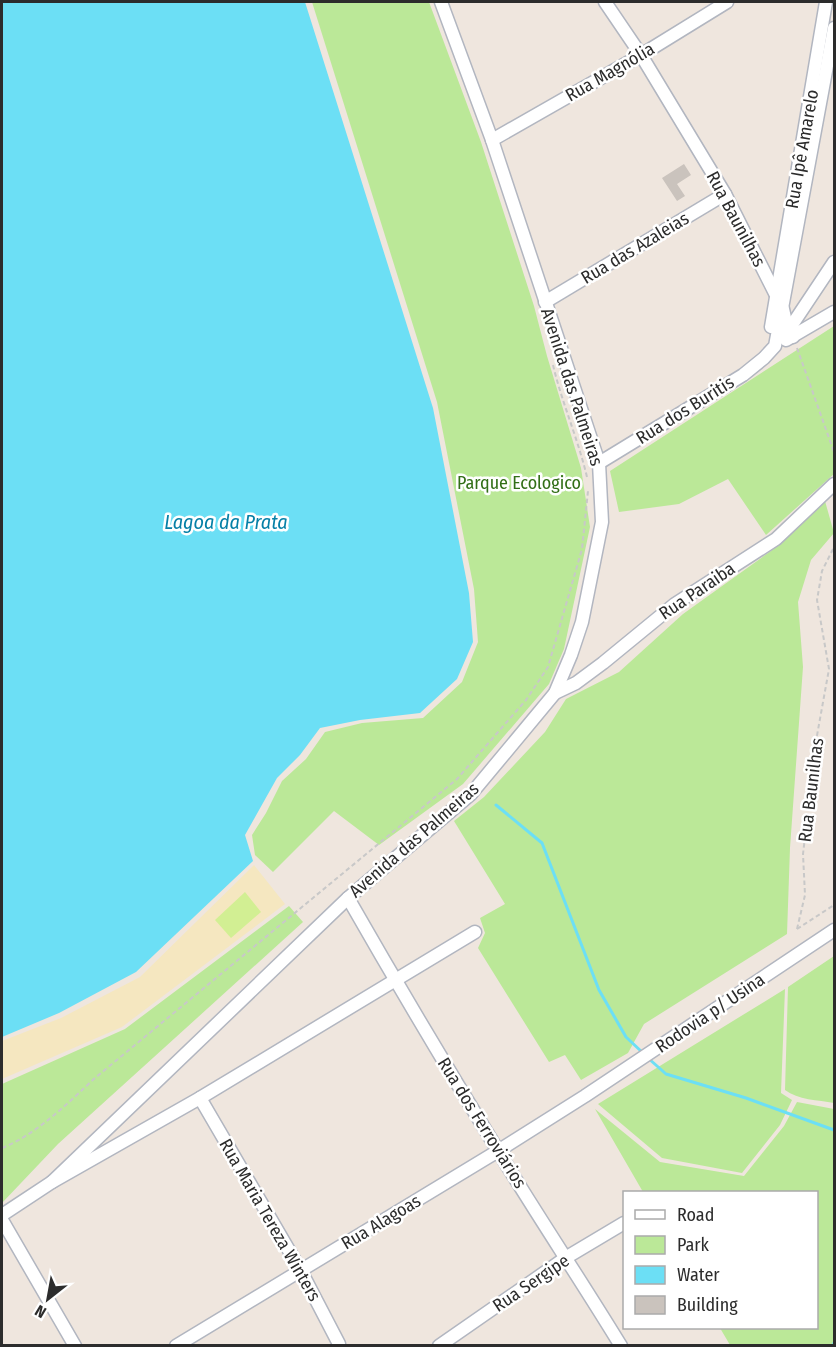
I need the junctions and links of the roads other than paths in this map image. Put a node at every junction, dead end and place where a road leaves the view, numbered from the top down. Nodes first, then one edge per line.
1 (441, 2) edge
2 (606, 2) edge
3 (727, 2) edge
4 (826, 2) edge
5 (834, 28) edge
6 (641, 55) junction
7 (819, 80) junction
8 (492, 140) junction
9 (725, 194) junction
10 (834, 262) edge
11 (777, 296) junction
12 (544, 302) junction
13 (783, 309) junction
14 (834, 312) edge
15 (777, 340) junction
16 (599, 463) junction
17 (834, 484) edge
18 (555, 693) junction
19 (348, 898) junction
20 (834, 930) edge
21 (475, 932) dead end
22 (396, 981) junction
23 (585, 1096) joint
24 (200, 1098) junction
25 (498, 1151) junction
26 (52, 1182) junction
27 (2, 1215) edge
28 (2, 1220) edge
29 (623, 1224) edge
30 (567, 1257) junction
31 (302, 1271) junction
32 (338, 1345) edge
33 (75, 1346) edge
34 (176, 1346) edge
35 (352, 1346) edge
36 (439, 1346) edge
37 (621, 1346) edge

1 - 8 street, Avenida das Palmeiras
2 - 6 street, Rua Baunilhas
3 - 6 street, Rua Magnólia
4 - 7 street, Rua Ipê Amarelo
5 - 7 street, Rua Ipê Amarelo
6 - 8 street, Rua Magnólia
6 - 9 street, Rua Baunilhas
7 - 11 street, Rua Ipê Amarelo
7 - 13 street, Rua Ipê Amarelo
8 - 12 street, Avenida das Palmeiras
9 - 11 street, Rua Baunilhas
9 - 12 street, Rua das Azaleias
10 - 15 street
11 - 13 street, Rua Baunilhas
11 - 15 street
12 - 16 street, Avenida das Palmeiras
13 - 15 street, Rua Baunilhas
14 - 15 street, Rua dos Buritis
15 - 16 street, Rua dos Buritis
16 - 18 street, Avenida das Palmeiras
17 - 18 street, Rua Paraiba
18 - 19 street, Avenida das Palmeiras
19 - 22 street, Rua dos Ferroviários
19 - 26 street, Avenida das Palmeiras
20 - 23 street, Rodovia p/ Usina
21 - 22 street
22 - 24 street
22 - 25 street, Rua dos Ferroviários
23 - 25 street, Rua Alagoas
24 - 26 street
24 - 31 street, Rua Maria Tereza Winters
25 - 30 street, Rua dos Ferroviários
25 - 31 street, Rua Alagoas
26 - 27 street
28 - 33 street
29 - 30 street, Rua Sergipe
30 - 36 street, Rua Sergipe
30 - 37 street, Rua dos Ferroviários
31 - 32 street, Rua Maria Tereza Winters
31 - 34 street, Rua Alagoas
32 - 35 street

